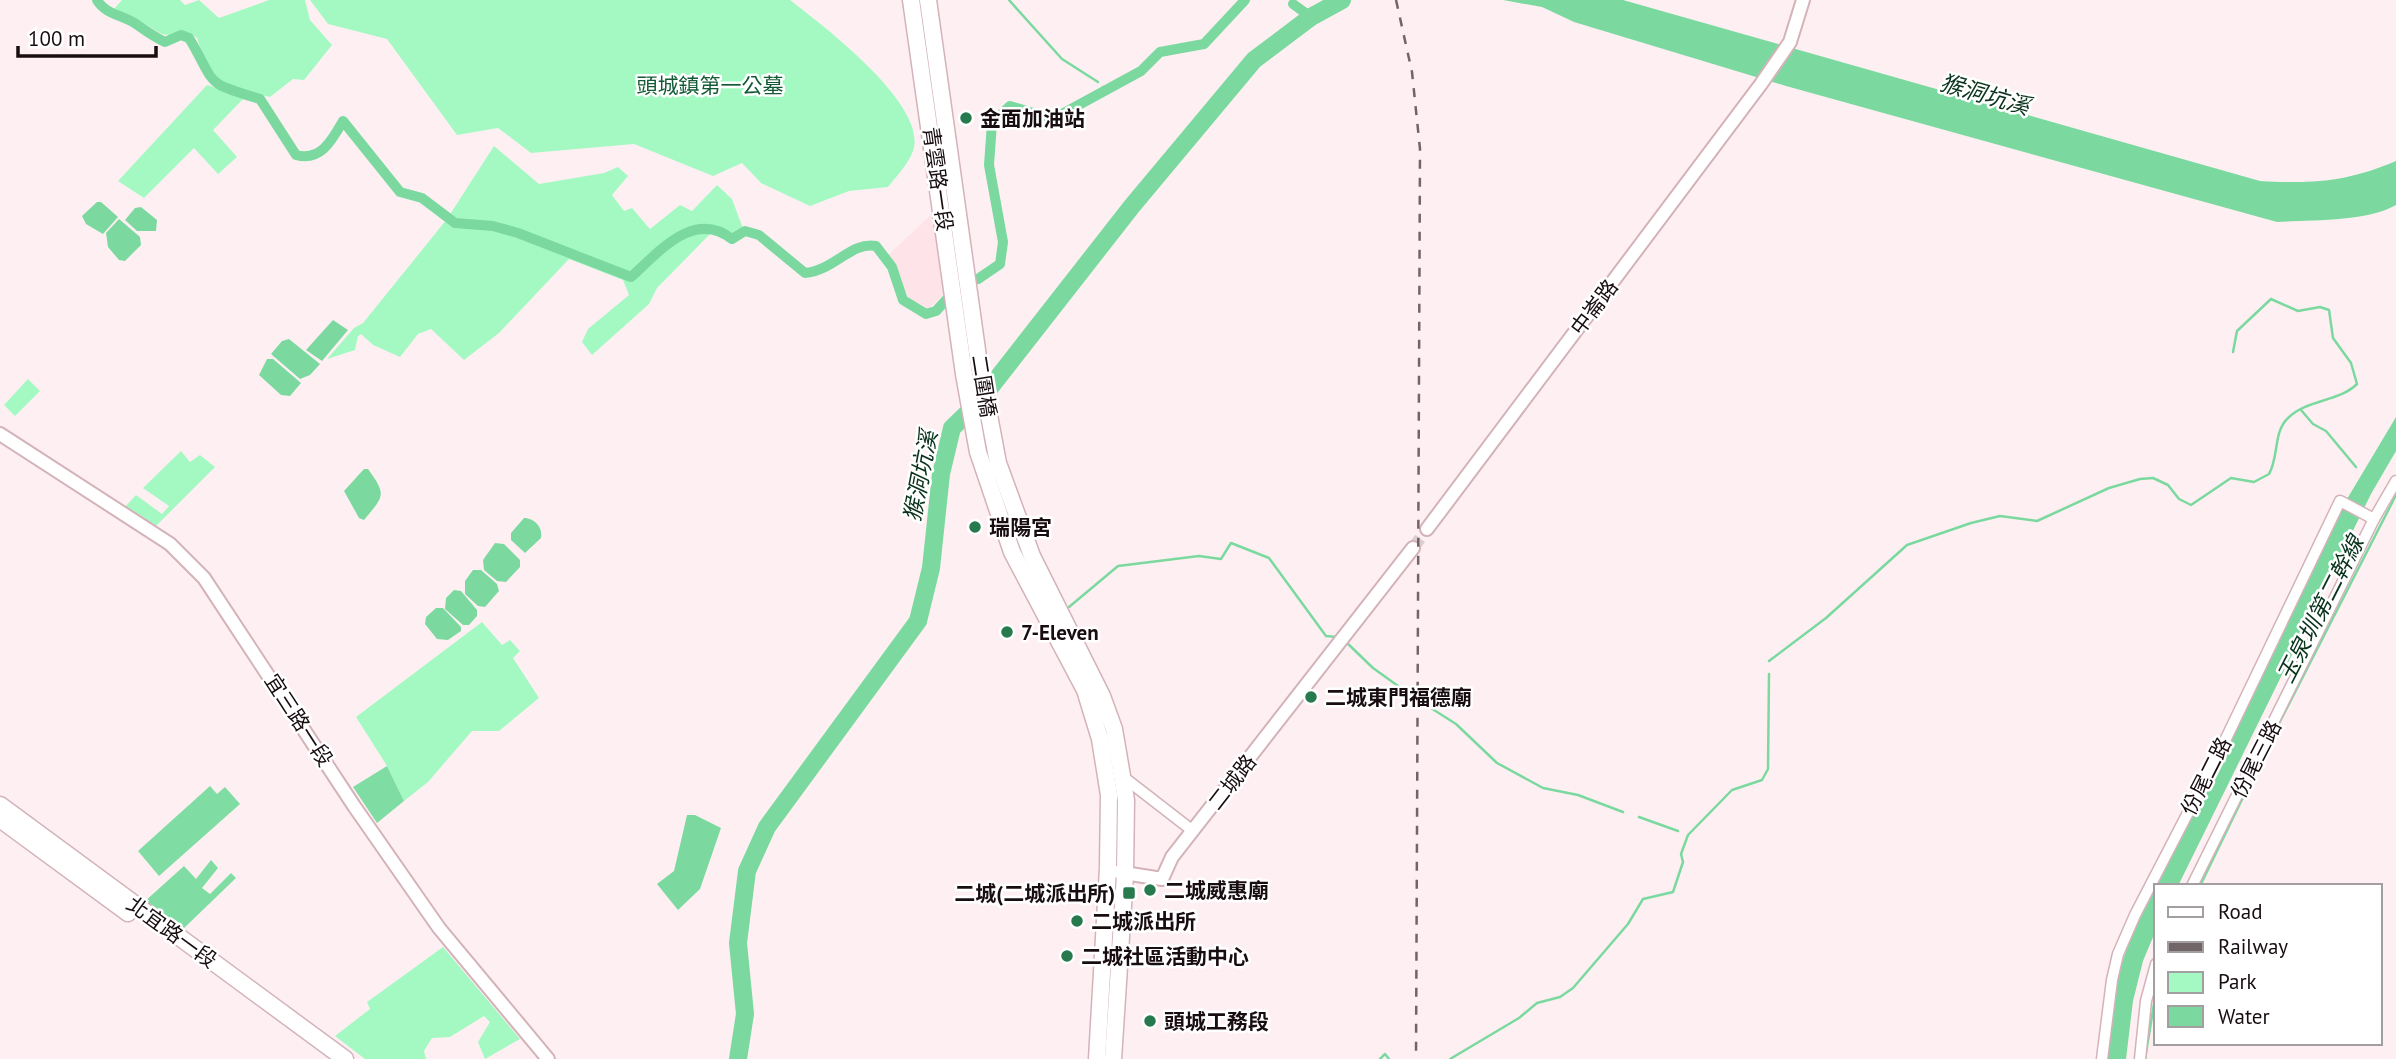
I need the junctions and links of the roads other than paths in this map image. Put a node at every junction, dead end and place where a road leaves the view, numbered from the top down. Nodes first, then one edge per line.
1 (911, 0) edge
2 (928, 0) edge
3 (1803, 0) edge
4 (976, 339) joint
5 (962, 359) joint
6 (0, 434) edge
7 (2396, 481) edge
8 (2374, 519) junction
9 (1427, 529) tunnel mouth
10 (1413, 548) tunnel mouth
11 (1122, 776) junction
12 (0, 805) edge
13 (0, 819) edge
14 (1193, 831) junction
15 (1108, 868) junction
16 (1125, 875) junction
17 (2193, 884) edge
18 (1113, 931) junction
19 (2154, 971) edge
20 (328, 1059) edge
21 (345, 1059) edge
22 (548, 1059) edge
23 (1097, 1059) edge
24 (1114, 1059) edge
25 (2102, 1059) edge
26 (2140, 1059) edge

1 - 5 main road, 青雲路一段
2 - 4 main road, 青雲路一段
3 - 9 street, 中崙路
4 - 11 main road, 二圍橋
5 - 15 main road, 二圍橋
6 - 22 street, 宜三路一段
7 - 8 street, 份尾三路
8 - 17 street, 份尾三路
8 - 25 street, 份尾二路
10 - 14 street, 二城路
11 - 14 street
11 - 16 main road
12 - 21 main road, 北宜路一段
13 - 20 main road, 北宜路一段
14 - 16 street, 二城路
15 - 16 street, 二城路
15 - 18 main road
16 - 18 main road
18 - 23 main road
18 - 24 main road
19 - 26 street

